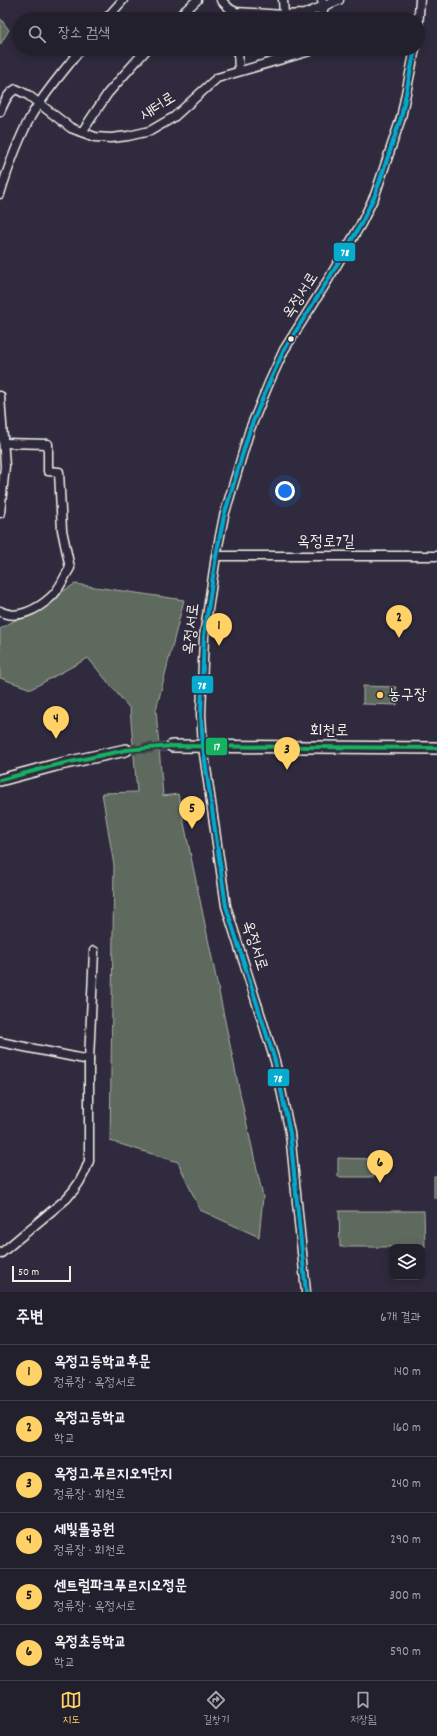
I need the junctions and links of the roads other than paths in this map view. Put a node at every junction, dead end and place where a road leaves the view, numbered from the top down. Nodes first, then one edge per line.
1 (123, 0) edge
2 (197, 0) edge
3 (221, 0) edge
4 (283, 0) edge
5 (339, 0) edge
6 (420, 0) edge
7 (323, 3) edge
8 (112, 12) edge
9 (184, 12) edge
10 (233, 12) edge
11 (284, 12) edge
12 (307, 12) edge
13 (419, 12) edge
14 (76, 56) edge
15 (141, 56) edge
16 (238, 56) edge
17 (292, 56) edge
18 (414, 56) edge
19 (239, 71) junction
20 (40, 104) junction
21 (0, 112) edge
22 (82, 132) junction
23 (0, 194) edge
24 (0, 396) edge
25 (4, 443) junction
26 (0, 513) edge
27 (216, 556) junction
28 (437, 556) edge
29 (0, 611) edge
30 (172, 746) tunnel mouth
31 (203, 747) junction
32 (437, 748) edge
33 (126, 750) tunnel mouth
34 (0, 780) edge
35 (94, 951) dead end
36 (0, 1042) edge
37 (89, 1060) junction
38 (0, 1254) edge
39 (306, 1292) edge

1 - 8 street
2 - 9 street
3 - 10 street
4 - 11 street
5 - 7 street
6 - 13 street
7 - 12 street
14 - 20 street
15 - 22 street
16 - 19 street
17 - 19 street, 새터로
18 - 27 street, 옥정서로
19 - 22 street, 새터로
20 - 21 street, 새터로
20 - 22 street, 새터로
20 - 23 street
24 - 25 street
25 - 26 street
25 - 29 street
27 - 28 street, 옥정로7길
27 - 31 street, 옥정서로
30 - 31 main road, 회천로
31 - 32 main road, 회천로
31 - 39 street, 옥정서로
33 - 34 main road
35 - 37 street
36 - 37 street
37 - 38 street

